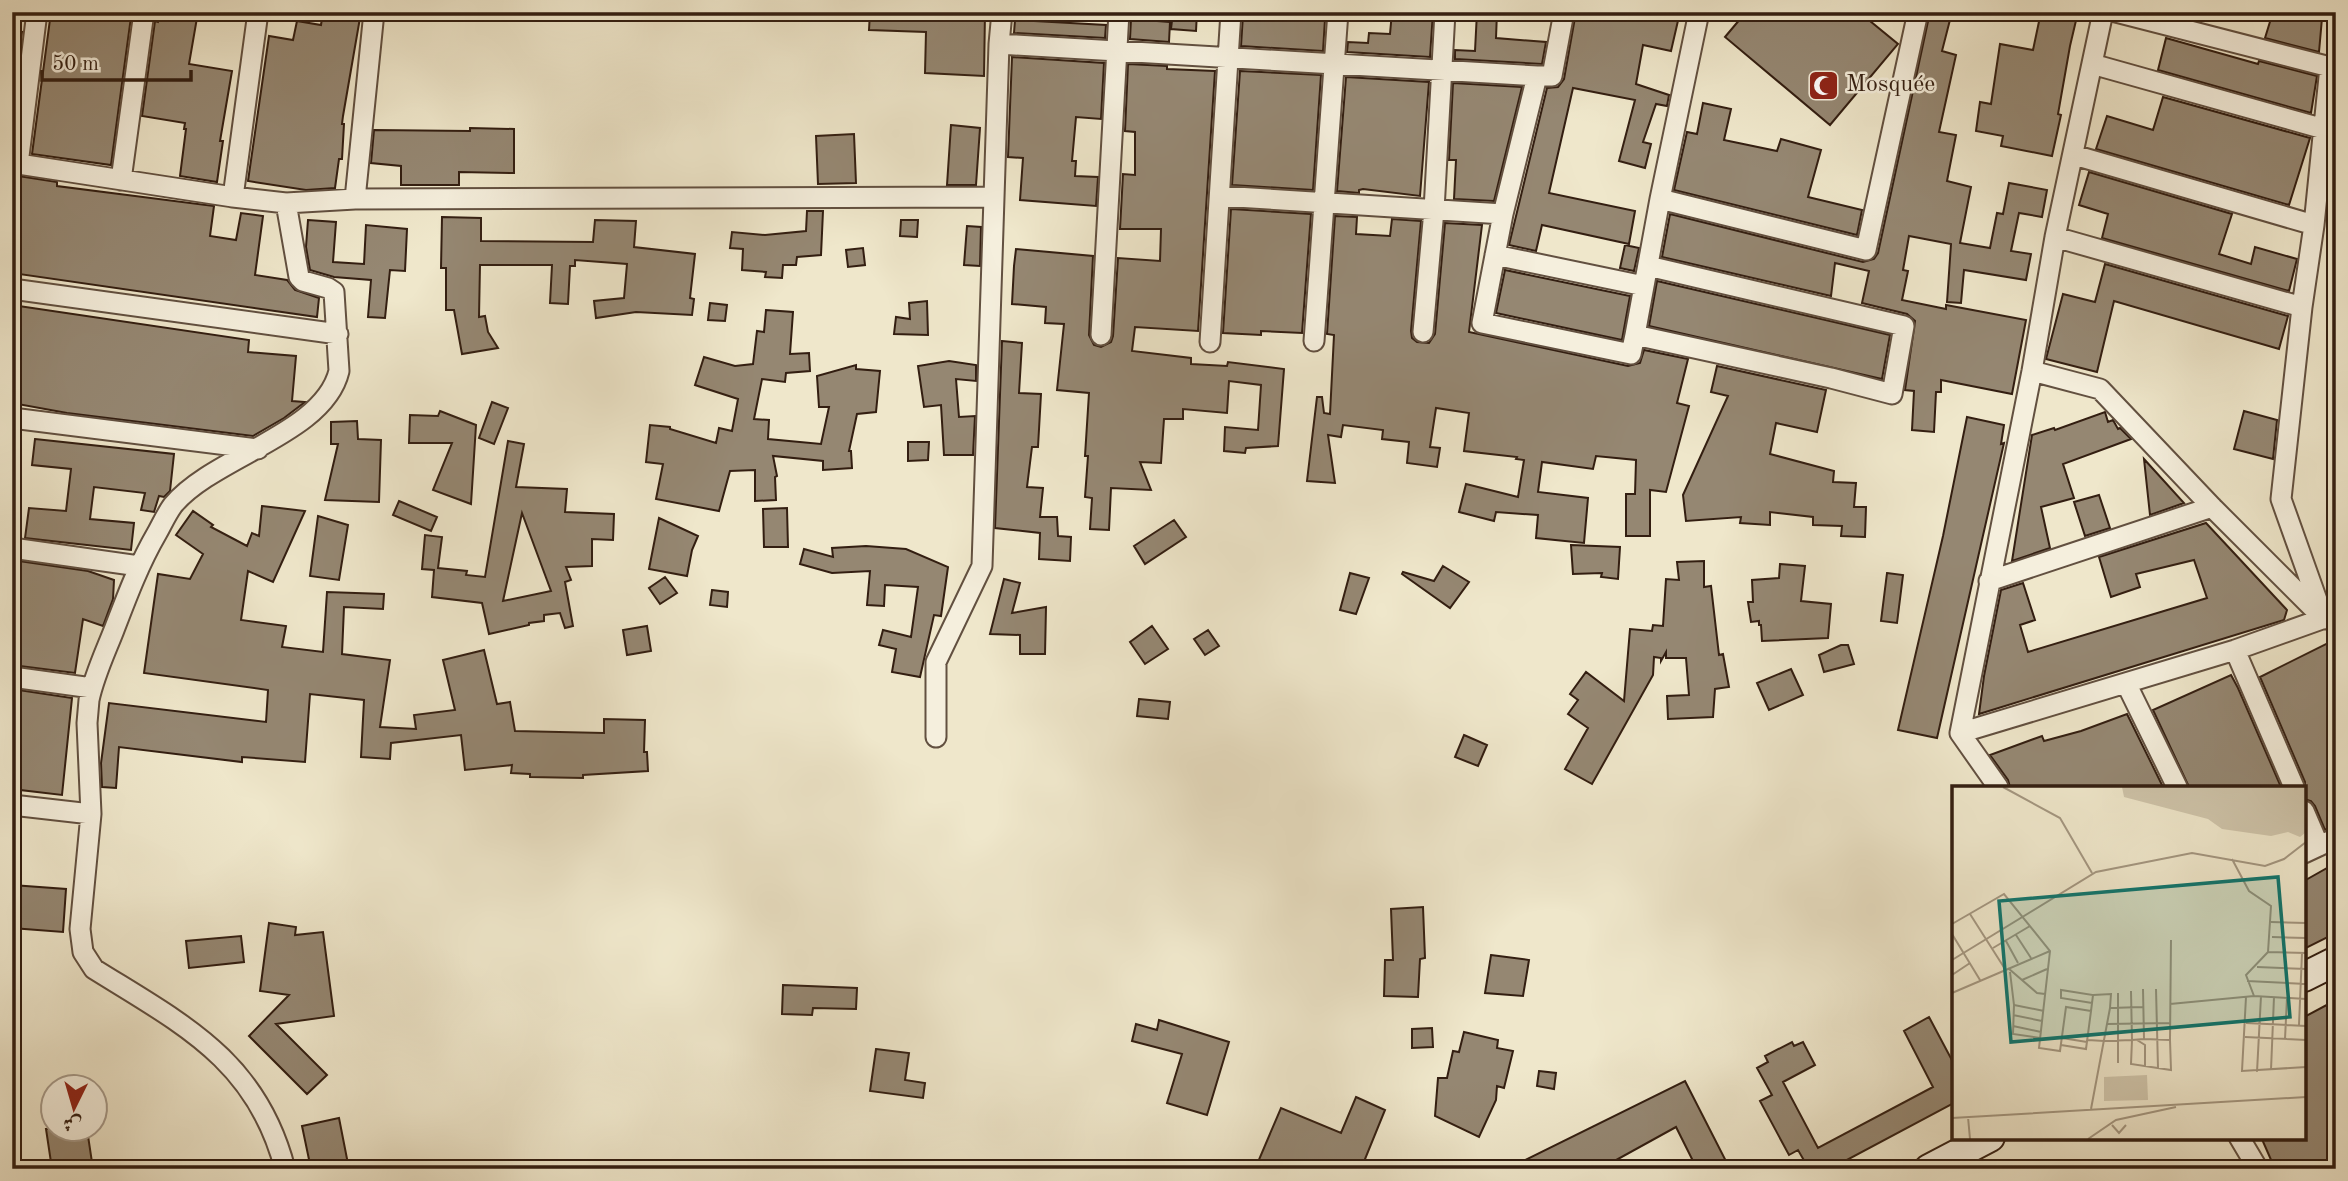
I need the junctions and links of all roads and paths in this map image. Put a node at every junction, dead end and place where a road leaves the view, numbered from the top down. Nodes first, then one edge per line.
1 (37, 12) edge
2 (144, 12) edge
3 (258, 12) edge
4 (374, 12) edge
5 (1002, 12) edge
6 (1119, 12) edge
7 (1231, 12) edge
8 (1338, 12) edge
9 (1445, 12) edge
10 (1564, 12) edge
11 (1699, 12) edge
12 (1918, 12) edge
13 (2103, 12) edge
14 (2116, 12) edge
15 (999, 44) junction
16 (1116, 52) junction
17 (1228, 59) junction
18 (1335, 64) junction
19 (2092, 64) junction
20 (1443, 71) junction
21 (1537, 76) junction
22 (2324, 129) junction
23 (2074, 155) junction
24 (15, 163) edge
25 (121, 180) junction
26 (1220, 196) junction
27 (233, 197) junction
28 (993, 197) junction
29 (355, 199) junction
30 (1660, 199) junction
31 (1326, 202) junction
32 (286, 203) junction
33 (1434, 211) junction
34 (1503, 214) junction
35 (2314, 225) junction
36 (2055, 237) junction
37 (1495, 255) junction
38 (1648, 266) junction
39 (1644, 286) junction
40 (12, 289) edge
41 (2302, 307) junction
42 (1423, 332) dead end
43 (338, 334) junction
44 (1101, 335) dead end
45 (1635, 335) junction
46 (1314, 341) dead end
47 (1210, 342) dead end
48 (2032, 371) junction
49 (12, 418) edge
50 (258, 449) junction
51 (2212, 507) junction
52 (12, 548) edge
53 (139, 565) junction
54 (1989, 581) junction
55 (2330, 616) edge
56 (2235, 650) junction
57 (12, 677) edge
58 (2126, 683) junction
59 (92, 688) junction
60 (1960, 733) junction
61 (936, 737) dead end
62 (1997, 786) edge
63 (2177, 786) edge
64 (2294, 786) edge
65 (12, 805) edge
66 (90, 814) junction
67 (2306, 815) edge
68 (2320, 846) edge
69 (2336, 961) edge
70 (2306, 976) edge
71 (1986, 1139) edge
72 (2240, 1139) edge
73 (285, 1169) edge
74 (1929, 1169) edge
75 (2258, 1169) edge

1 - 24 street
2 - 25 street
3 - 27 street
4 - 29 street
5 - 15 street
6 - 16 street
7 - 17 street
8 - 18 street
9 - 20 street
10 - 21 street
11 - 30 street
12 - 30 street
13 - 19 street
14 - 22 street
15 - 16 street
15 - 28 street
16 - 17 street
16 - 44 street
17 - 18 street
17 - 26 street
18 - 20 street
18 - 31 street
19 - 22 street
19 - 23 street
20 - 21 street
20 - 33 street
21 - 34 street
22 - 35 street
23 - 35 street
23 - 36 street
24 - 25 street
25 - 27 street
26 - 31 street
26 - 47 street
27 - 32 street
28 - 29 street
28 - 61 street
29 - 32 street
30 - 38 street
31 - 33 street
31 - 46 street
32 - 43 street
33 - 34 street
33 - 42 street
34 - 37 street
35 - 41 street
36 - 41 street
36 - 48 street
37 - 39 street
37 - 45 street
38 - 39 street
38 - 45 street
39 - 45 street
40 - 43 street
41 - 55 street
43 - 50 street
48 - 51 street
48 - 54 street
49 - 50 street
50 - 53 street
51 - 54 street
51 - 55 street
52 - 53 street
53 - 59 street
54 - 60 street
55 - 56 street
56 - 58 street
56 - 64 street
57 - 59 street
58 - 60 street
58 - 63 street
59 - 66 street
60 - 62 street
65 - 66 street
66 - 73 street
67 - 68 street
69 - 70 main road
71 - 74 main road
72 - 75 street

